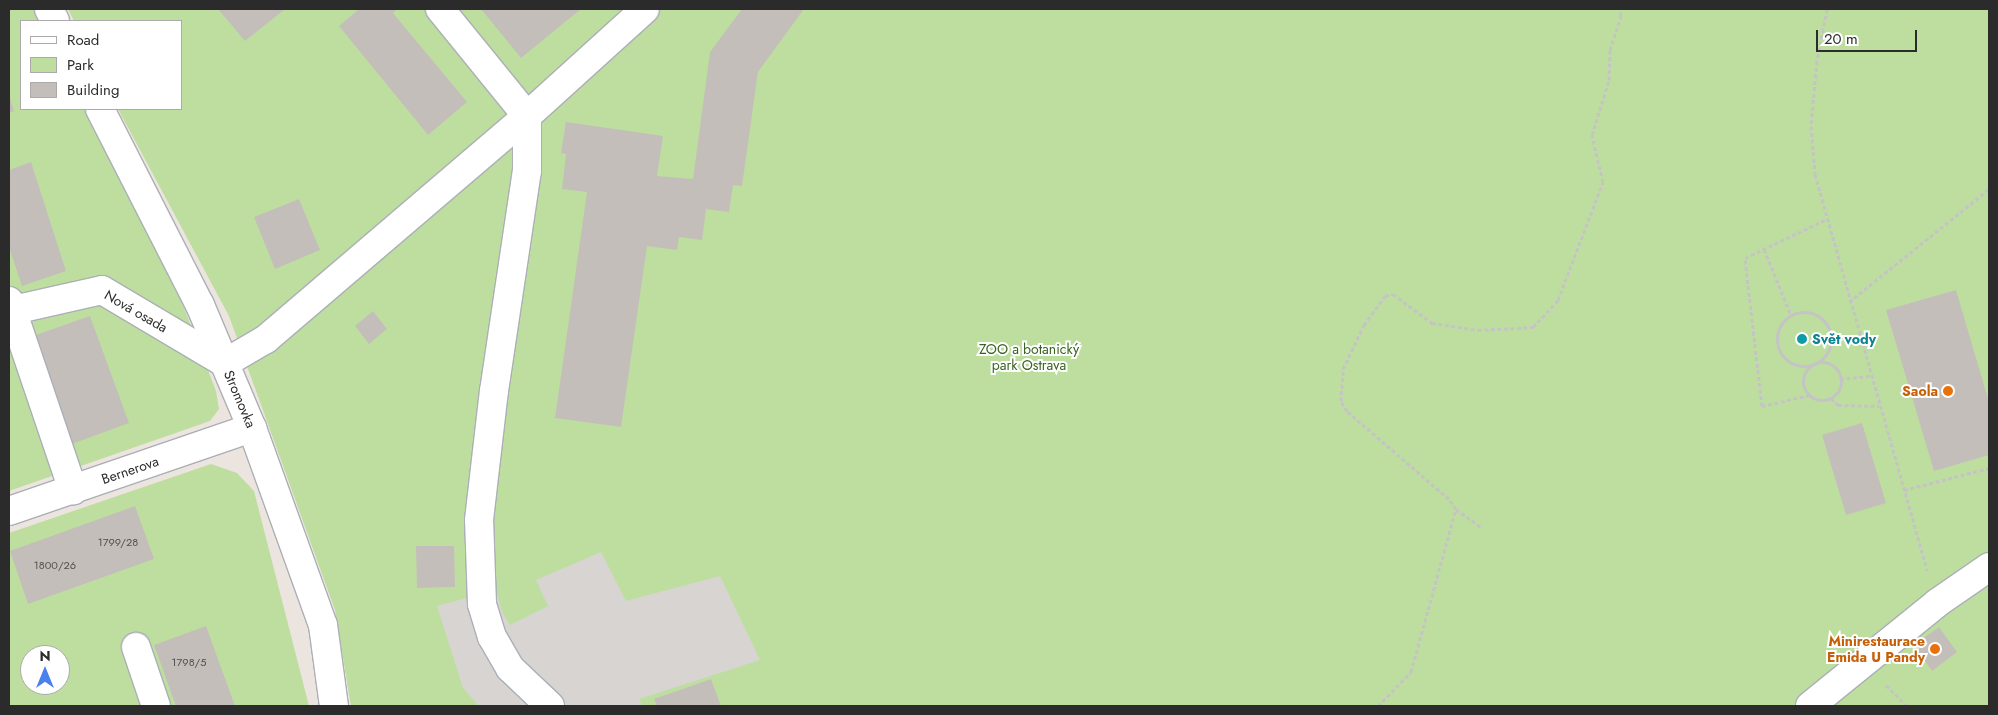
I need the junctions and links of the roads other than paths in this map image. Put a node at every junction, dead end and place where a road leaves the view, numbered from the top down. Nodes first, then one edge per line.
1 (48, 9) edge
2 (440, 9) edge
3 (645, 9) edge
4 (54, 20) edge
5 (101, 110) edge
6 (526, 116) junction
7 (10, 307) edge
8 (225, 364) junction
9 (252, 428) junction
10 (73, 490) junction
11 (9, 511) edge
12 (1989, 567) edge
13 (136, 647) dead end
14 (156, 706) edge
15 (334, 706) edge
16 (550, 706) edge
17 (1810, 706) edge

1 - 4 street
2 - 6 street
3 - 6 street
5 - 8 street, Stromovka
6 - 8 street
6 - 16 street
7 - 8 street, Nová osada
7 - 10 street, Nová osada
8 - 9 street, Stromovka
9 - 10 street, Bernerova
9 - 15 street, Stromovka
10 - 11 street, Bernerova
12 - 17 street
13 - 14 street

